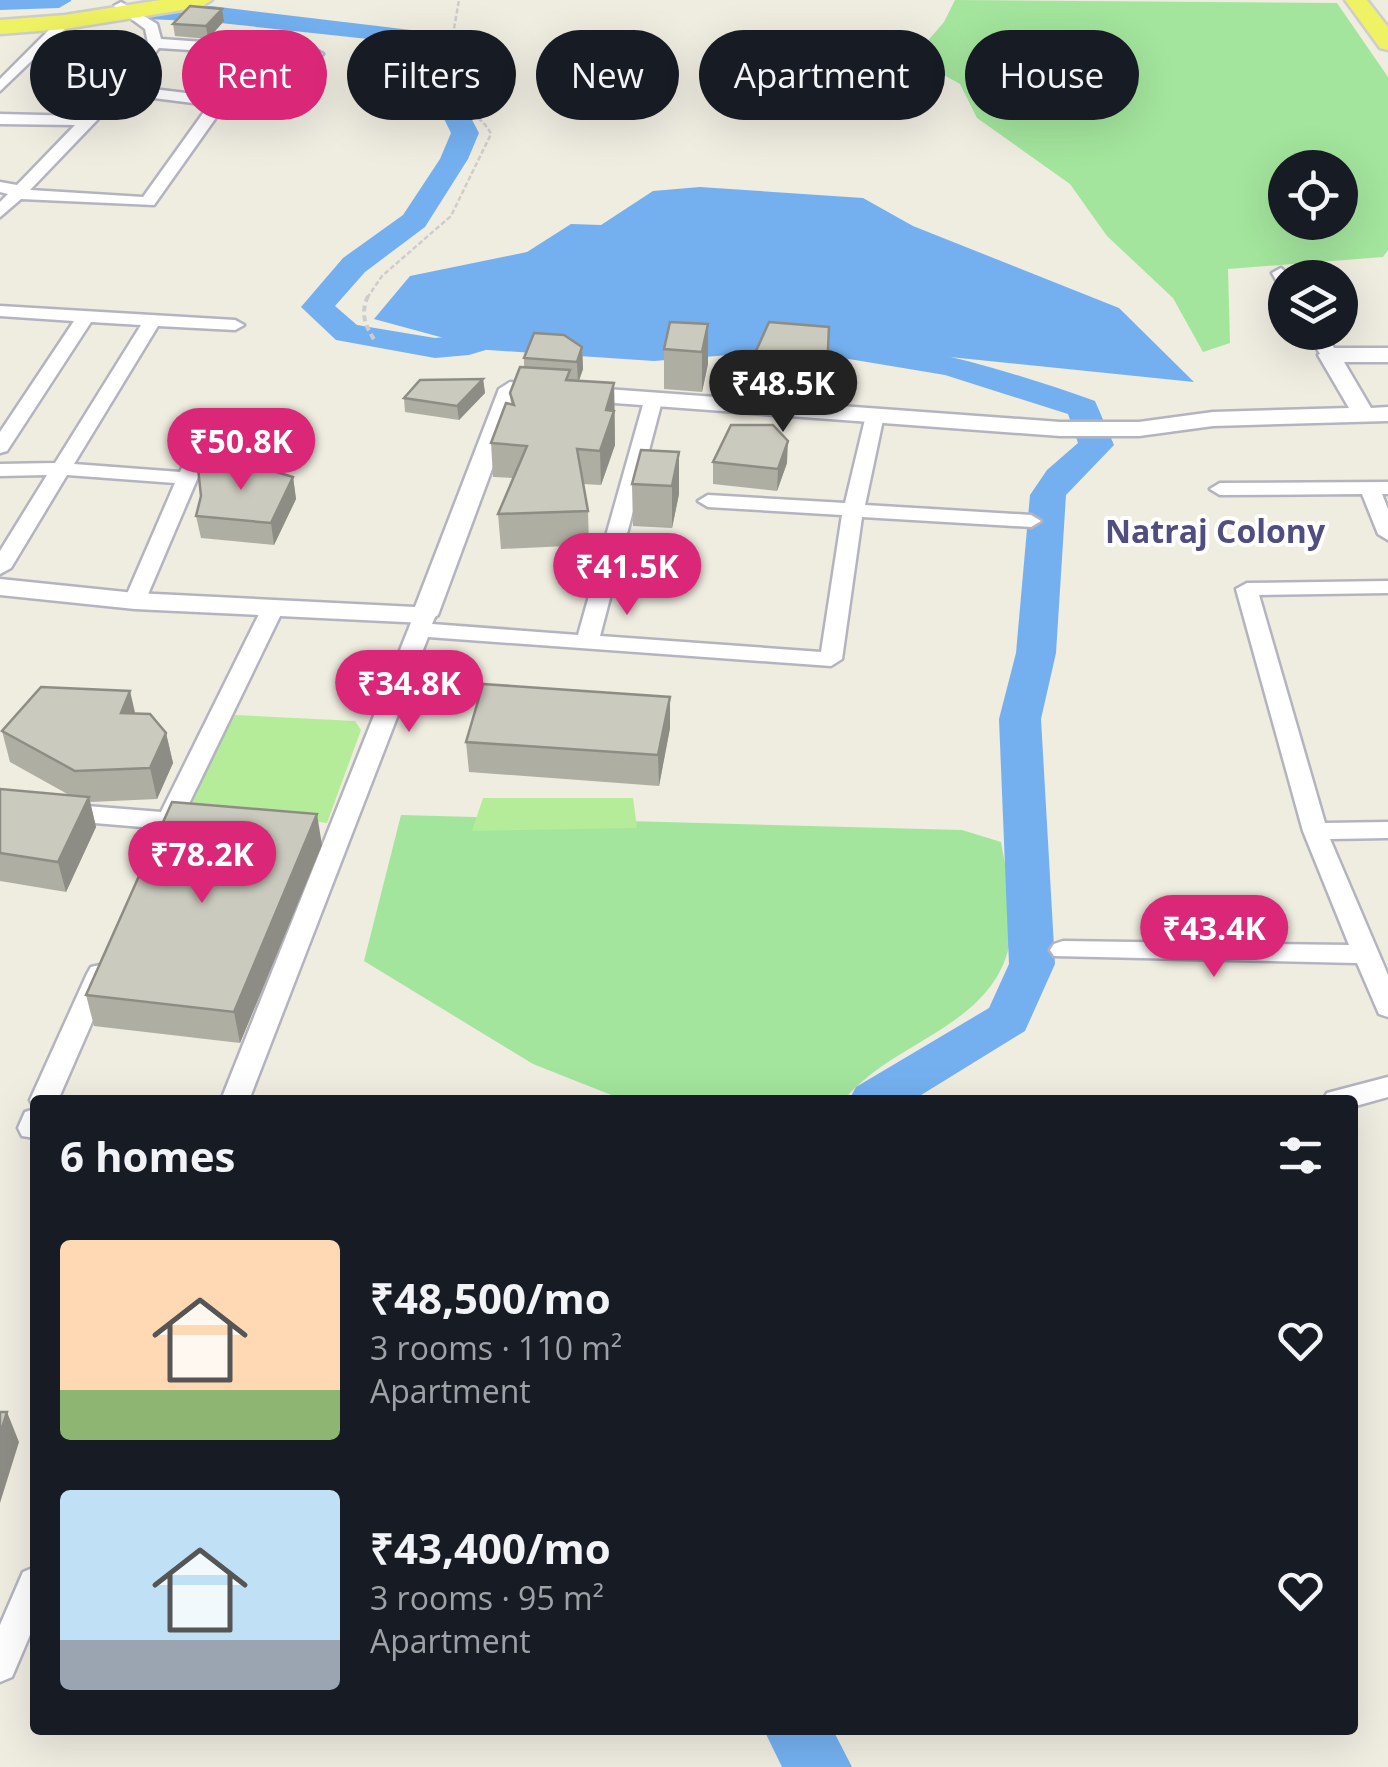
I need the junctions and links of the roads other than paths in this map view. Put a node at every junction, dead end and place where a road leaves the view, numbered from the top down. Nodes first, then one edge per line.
1 (158, 0) edge
2 (201, 0) edge
3 (1356, 0) edge
4 (124, 9) junction
5 (65, 22) junction
6 (0, 24) edge
7 (153, 30) edge
8 (1388, 44) edge
9 (0, 87) edge
10 (162, 94) edge
11 (0, 119) edge
12 (88, 121) joint
13 (8, 190) edge
14 (0, 212) edge
15 (0, 312) edge
16 (87, 315) junction
17 (154, 318) junction
18 (235, 326) dead end
19 (1326, 350) edge
20 (1329, 355) junction
21 (1388, 356) edge
22 (654, 401) junction
23 (874, 414) junction
24 (1376, 414) edge
25 (208, 430) dead end
26 (0, 446) edge
27 (0, 470) edge
28 (61, 470) junction
29 (188, 478) junction
30 (1379, 488) edge
31 (1220, 489) dead end
32 (708, 501) dead end
33 (852, 511) junction
34 (1031, 522) dead end
35 (1388, 534) edge
36 (0, 568) edge
37 (0, 586) edge
38 (1388, 587) edge
39 (135, 601) junction
40 (272, 608) junction
41 (422, 622) junction
42 (587, 642) junction
43 (0, 807) edge
44 (168, 821) junction
45 (207, 824) edge
46 (1388, 830) edge
47 (1315, 831) junction
48 (152, 856) edge
49 (114, 943) edge
50 (1063, 950) dead end
51 (1366, 954) junction
52 (1388, 1007) edge
53 (1388, 1087) edge
54 (46, 1095) edge
55 (237, 1095) edge
56 (1357, 1095) edge
57 (30, 1596) edge
58 (0, 1665) edge

1 - 4 main road
2 - 4 main road
3 - 8 main road
4 - 5 main road
4 - 6 main road
4 - 7 street
5 - 6 main road
5 - 9 street
10 - 13 street
11 - 12 street
12 - 13 street
13 - 14 street
15 - 16 street
16 - 17 street
16 - 26 street
17 - 18 street
17 - 28 street
19 - 20 street
20 - 21 street
20 - 24 street
22 - 23 street
22 - 41 street
22 - 42 street
23 - 24 street
23 - 33 street
25 - 29 street
27 - 28 street
28 - 29 street
28 - 36 street
29 - 39 street
30 - 31 street
30 - 35 street
32 - 33 street
33 - 34 street
33 - 42 street
37 - 39 street
38 - 47 street
39 - 40 street
40 - 41 street
40 - 44 street
41 - 42 street
41 - 55 street
43 - 44 street
44 - 45 street
44 - 48 street
46 - 47 street
47 - 51 street
49 - 54 street
50 - 51 street
51 - 52 street
53 - 56 street
57 - 58 street

